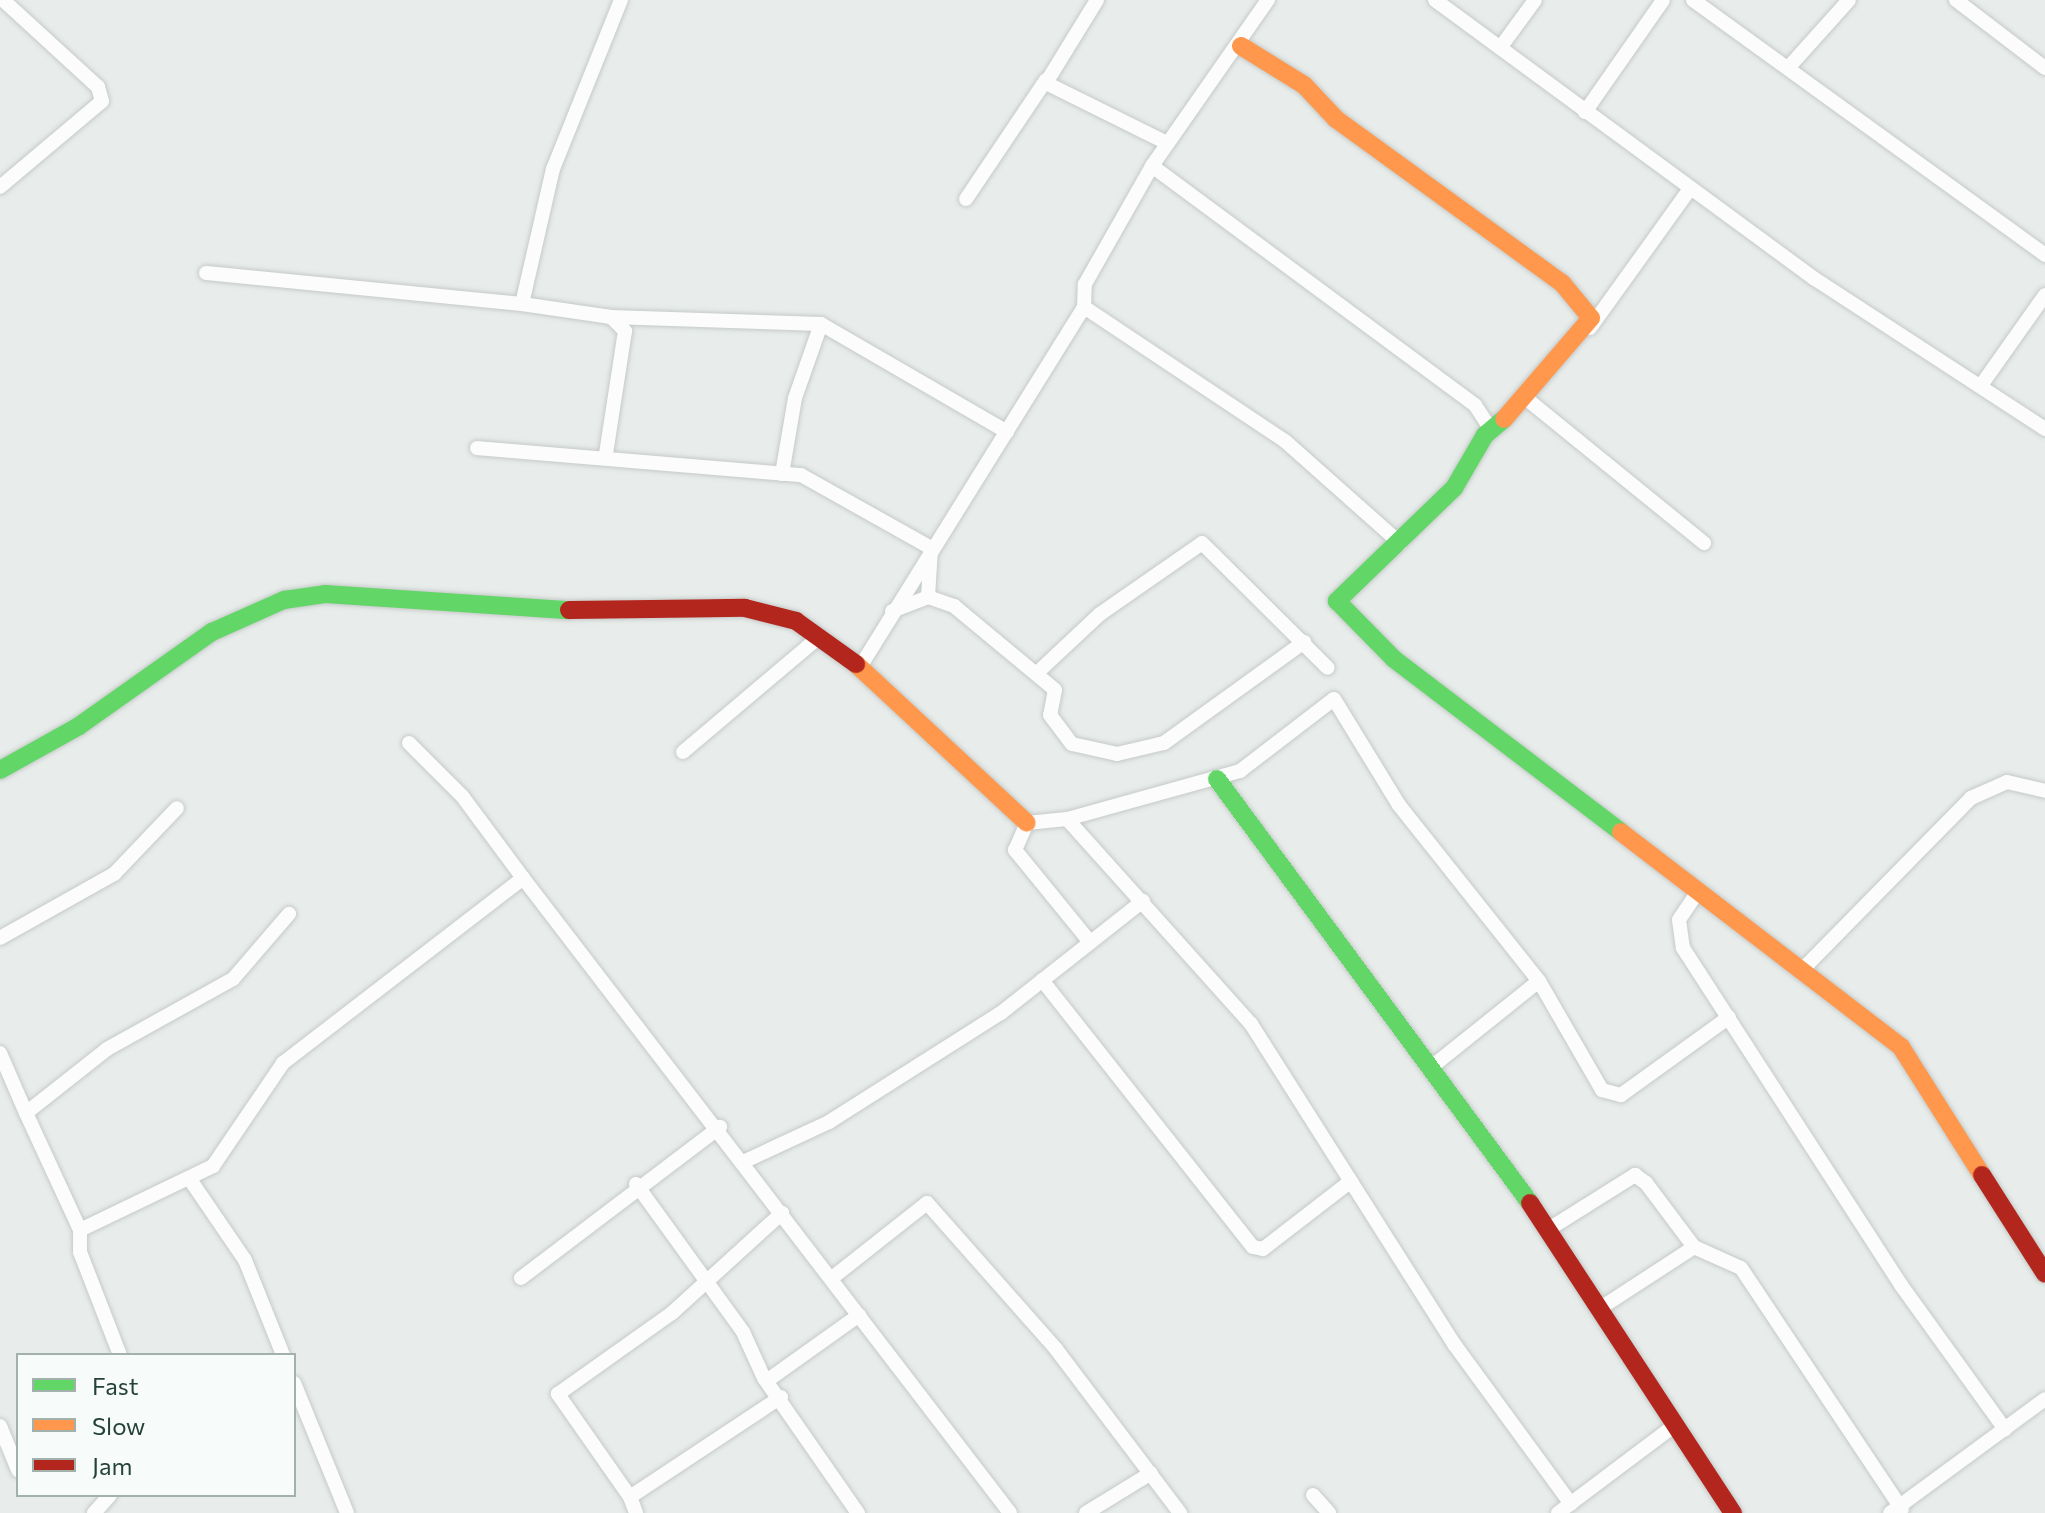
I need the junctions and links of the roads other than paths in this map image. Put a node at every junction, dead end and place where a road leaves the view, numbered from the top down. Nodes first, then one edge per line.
1 (621, 0) edge
2 (1097, 0) edge
3 (1268, 0) edge
4 (1435, 0) edge
5 (1535, 0) edge
6 (1663, 0) edge
7 (1693, 0) edge
8 (1849, 0) edge
9 (1956, 0) edge
10 (13, 2) edge
11 (1241, 46) junction
12 (1500, 48) junction
13 (1788, 68) junction
14 (2045, 68) edge
15 (1046, 80) junction
16 (1585, 112) junction
17 (1167, 143) junction
18 (1152, 166) junction
19 (0, 187) edge
20 (1690, 189) junction
21 (966, 199) dead end
22 (2045, 255) edge
23 (206, 273) dead end
24 (2045, 295) edge
25 (522, 304) junction
26 (1084, 307) junction
27 (611, 317) junction
28 (821, 324) junction
29 (1589, 329) junction
30 (1982, 384) junction
31 (1528, 400) junction
32 (2045, 429) edge
33 (1492, 431) junction
34 (1007, 432) junction
35 (477, 448) dead end
36 (606, 454) junction
37 (782, 474) junction
38 (1400, 543) junction
39 (1704, 543) dead end
40 (931, 548) junction
41 (928, 597) junction
42 (891, 612) junction
43 (819, 637) junction
44 (1304, 642) junction
45 (860, 667) junction
46 (1328, 668) dead end
47 (1038, 672) junction
48 (409, 743) dead end
49 (683, 752) dead end
50 (0, 770) edge
51 (1217, 779) junction
52 (2045, 791) edge
53 (177, 808) dead end
54 (1067, 819) junction
55 (1027, 823) junction
56 (523, 878) junction
57 (1697, 893) junction
58 (1143, 901) junction
59 (289, 914) dead end
60 (0, 938) edge
61 (1090, 942) junction
62 (1801, 971) junction
63 (1042, 980) junction
64 (1539, 981) junction
65 (1729, 1017) junction
66 (0, 1053) edge
67 (1434, 1065) junction
68 (26, 1113) junction
69 (720, 1127) junction
70 (743, 1162) junction
71 (189, 1178) junction
72 (1351, 1181) junction
73 (636, 1184) junction
74 (782, 1213) junction
75 (1549, 1229) junction
76 (80, 1230) junction
77 (1694, 1247) junction
78 (2045, 1274) edge
79 (521, 1278) dead end
80 (832, 1278) junction
81 (704, 1282) junction
82 (1599, 1309) junction
83 (859, 1315) junction
84 (119, 1353) edge
85 (282, 1353) edge
86 (768, 1380) junction
87 (296, 1388) edge
88 (781, 1397) junction
89 (2045, 1399) edge
90 (0, 1426) edge
91 (1674, 1426) junction
92 (2005, 1429) junction
93 (16, 1465) edge
94 (1151, 1473) junction
95 (1313, 1495) dead end
96 (108, 1497) edge
97 (630, 1497) junction
98 (1565, 1509) edge
99 (1896, 1511) edge
100 (94, 1513) edge
101 (347, 1513) edge
102 (636, 1513) edge
103 (858, 1513) edge
104 (1010, 1513) edge
105 (1086, 1513) edge
106 (1180, 1513) edge
107 (1329, 1513) edge
108 (1733, 1513) edge

1 - 25 street
2 - 15 street
3 - 11 street
4 - 12 street
5 - 12 street
6 - 16 street
7 - 13 street
8 - 13 street
9 - 14 street
10 - 19 street
11 - 17 street
11 - 29 street
12 - 16 street
13 - 22 street
15 - 17 street
15 - 21 street
16 - 20 street
17 - 18 street
18 - 26 street
18 - 33 street
20 - 29 street
20 - 30 street
23 - 25 street
24 - 30 street
25 - 27 street
26 - 34 street
26 - 38 street
27 - 28 street
27 - 36 street
28 - 34 street
28 - 37 street
29 - 31 street
30 - 32 street
31 - 33 street
31 - 39 street
33 - 38 street
34 - 40 street
35 - 36 street
36 - 37 street
37 - 40 street
38 - 57 street
40 - 41 street
40 - 42 street
41 - 42 street
41 - 47 street
42 - 45 street
43 - 45 street
43 - 49 street
43 - 50 street
44 - 46 street
44 - 47 street
44 - 47 street
45 - 55 street
48 - 56 street
51 - 54 street
51 - 64 street
51 - 67 street
52 - 62 street
53 - 60 street
54 - 55 street
54 - 58 street
55 - 61 street
56 - 69 street
56 - 71 street
57 - 62 street
57 - 65 street
58 - 61 street
58 - 72 street
59 - 68 street
61 - 63 street
62 - 78 street
63 - 70 street
63 - 72 street
64 - 65 street
64 - 67 street
65 - 92 street
66 - 68 street
67 - 75 street
68 - 76 street
69 - 70 street
69 - 73 street
70 - 74 street
71 - 76 street
71 - 85 street
72 - 98 street
73 - 79 street
73 - 81 street
74 - 80 street
74 - 81 street
75 - 77 street
75 - 82 street
76 - 84 street
77 - 82 street
77 - 99 street
80 - 83 street
80 - 94 street
81 - 86 street
81 - 97 street
82 - 91 street
83 - 86 street
83 - 104 street
86 - 88 street
87 - 101 street
88 - 97 street
88 - 103 street
89 - 92 street
90 - 93 street
91 - 98 street
91 - 108 street
92 - 99 street
94 - 105 street
94 - 106 street
95 - 107 street
96 - 100 street
97 - 102 street

